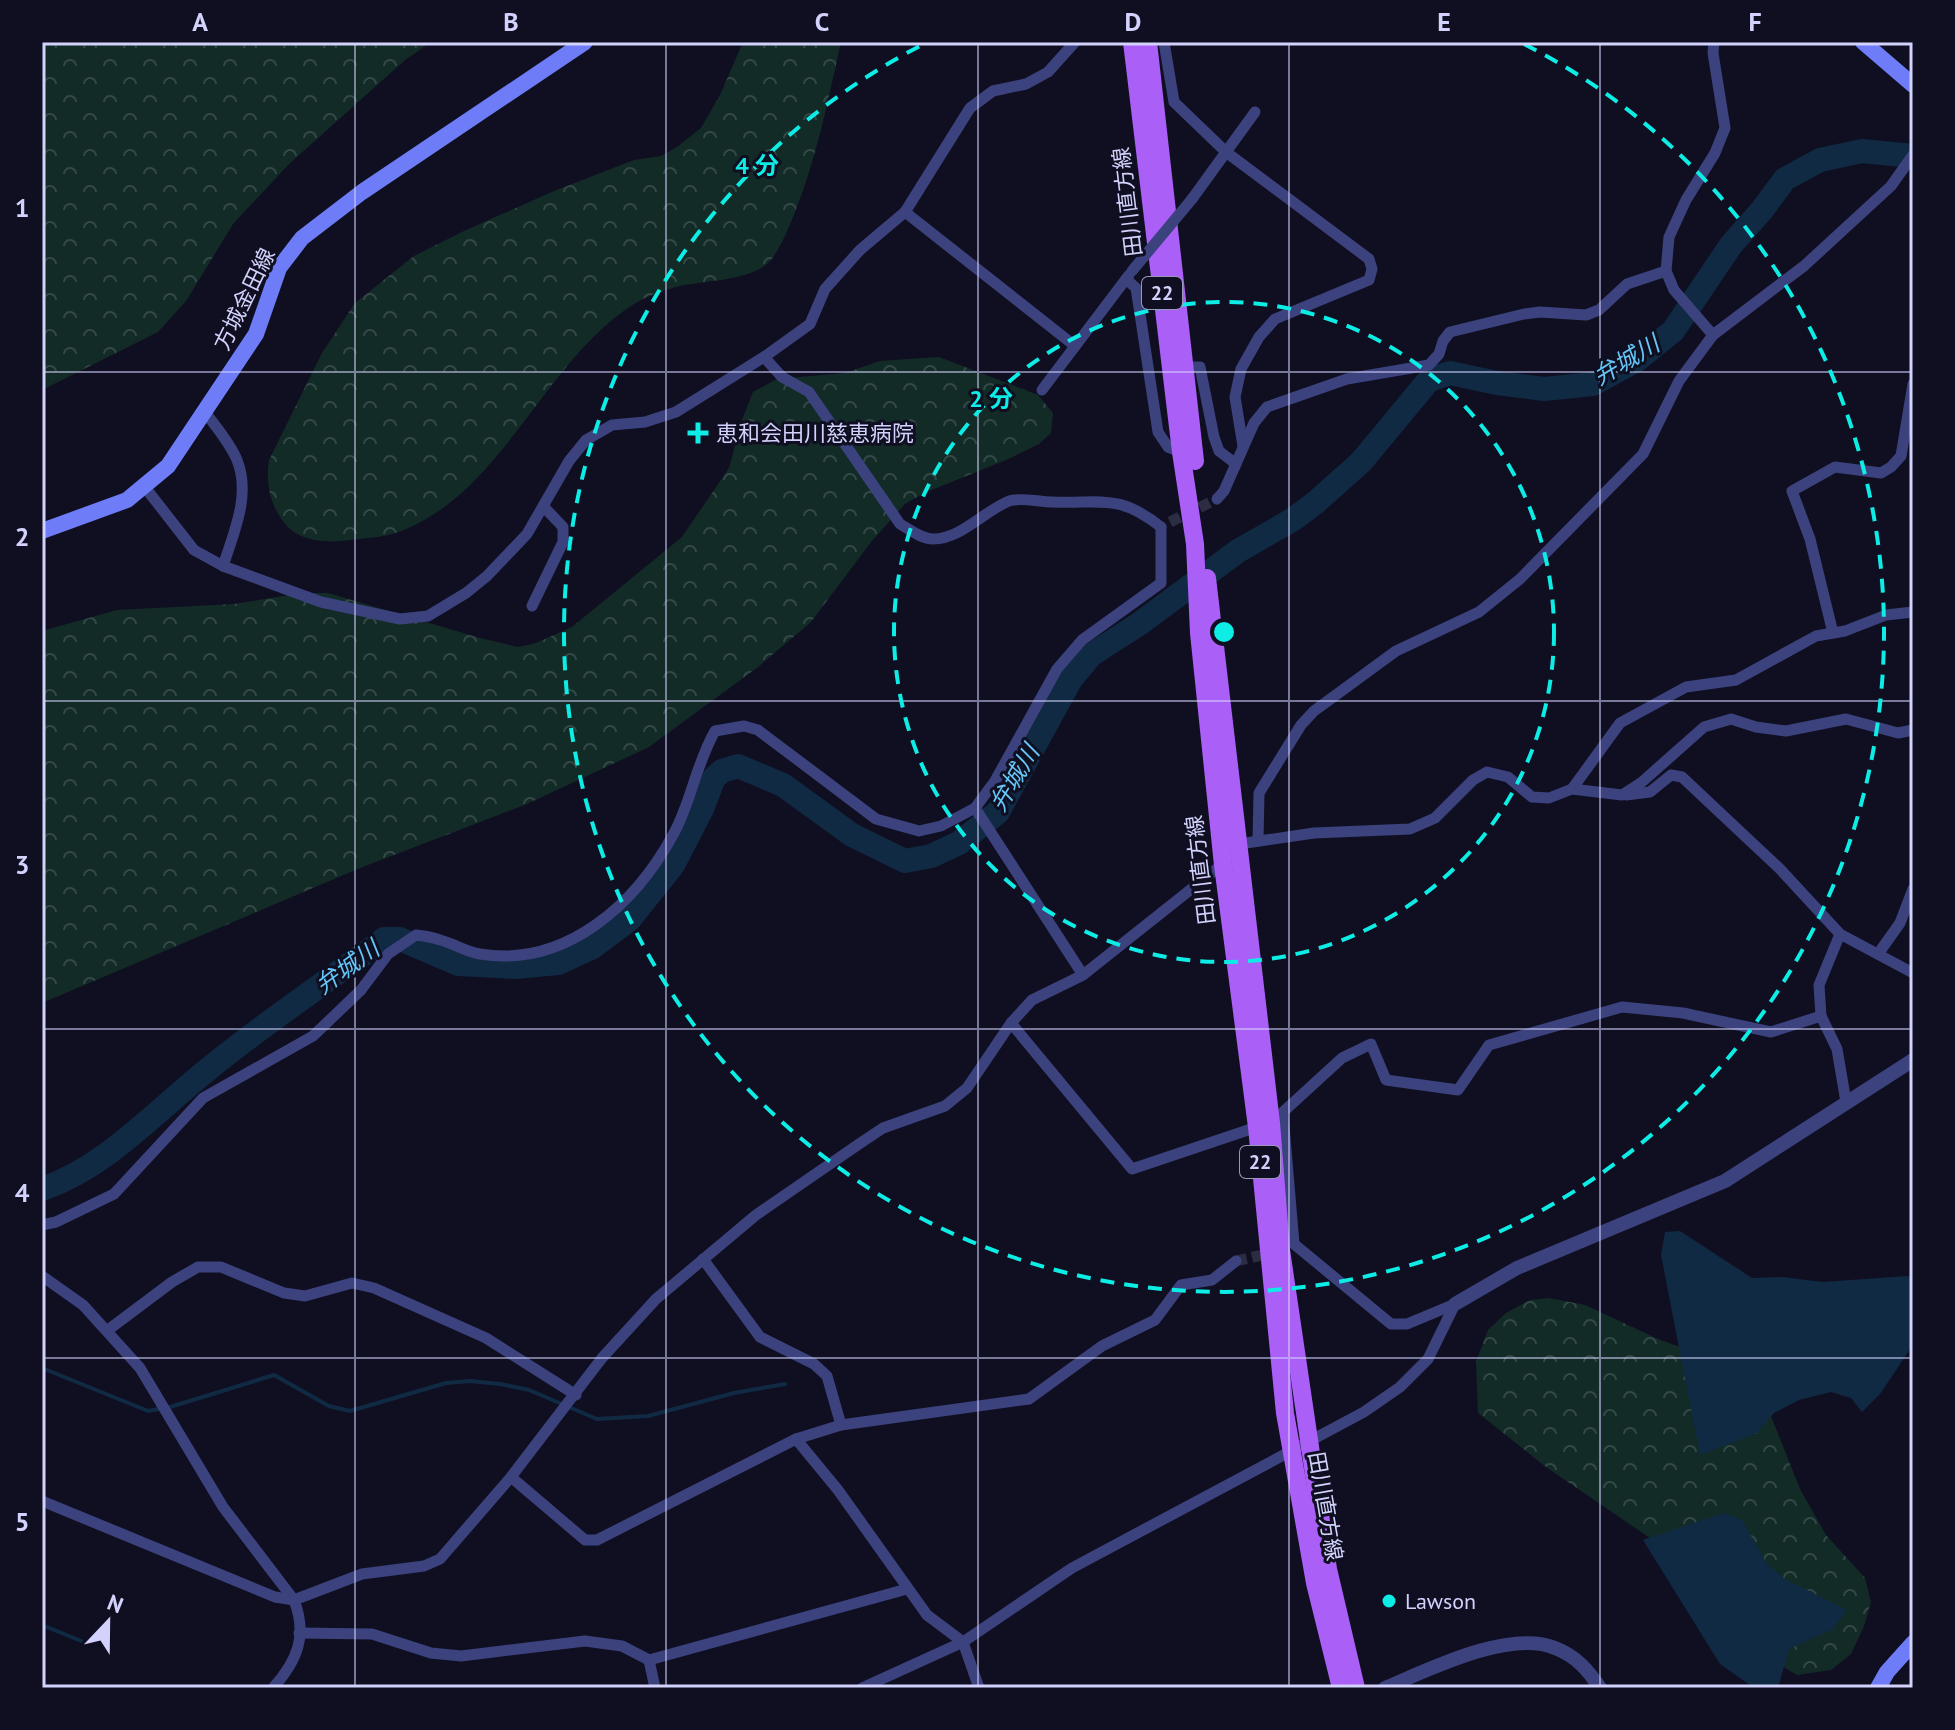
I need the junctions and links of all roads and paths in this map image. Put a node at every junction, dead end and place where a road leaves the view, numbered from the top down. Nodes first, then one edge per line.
1 (585, 42) edge
2 (1075, 42) edge
3 (1132, 42) edge
4 (1148, 42) edge
5 (1164, 42) edge
6 (1714, 42) edge
7 (1863, 42) edge
8 (1913, 85) edge
9 (1255, 112) dead end
10 (1226, 152) junction
11 (1913, 155) edge
12 (905, 212) junction
13 (1666, 271) junction
14 (1129, 275) junction
15 (1713, 335) junction
16 (1075, 346) junction
17 (764, 357) junction
18 (1185, 367) junction
19 (1913, 384) edge
20 (1042, 390) dead end
21 (205, 412) junction
22 (1243, 446) junction
23 (1181, 452) junction
24 (1236, 464) junction
25 (144, 486) junction
26 (1217, 499) tunnel mouth
27 (543, 506) junction
28 (42, 531) edge
29 (1199, 543) junction
30 (223, 566) junction
31 (532, 606) dead end
32 (1913, 612) edge
33 (1833, 633) junction
34 (1206, 634) junction
35 (1913, 730) edge
36 (1572, 789) junction
37 (1622, 795) junction
38 (977, 811) junction
39 (1248, 842) junction
40 (1223, 865) junction
41 (1913, 889) edge
42 (1840, 934) junction
43 (1878, 954) junction
44 (1913, 973) edge
45 (1083, 975) junction
46 (1821, 1016) junction
47 (1011, 1023) junction
48 (1913, 1060) edge
49 (1846, 1102) junction
50 (1270, 1122) junction
51 (42, 1225) edge
52 (1287, 1247) junction
53 (703, 1259) junction
54 (1236, 1261) tunnel mouth
55 (42, 1276) edge
56 (1455, 1304) junction
57 (108, 1330) junction
58 (576, 1395) junction
59 (841, 1425) junction
60 (796, 1439) junction
61 (1309, 1443) junction
62 (1291, 1453) junction
63 (511, 1477) junction
64 (42, 1501) edge
65 (907, 1589) junction
66 (294, 1600) junction
67 (299, 1633) junction
68 (963, 1642) junction
69 (1913, 1643) edge
70 (649, 1660) junction
71 (273, 1688) edge
72 (655, 1688) edge
73 (862, 1688) edge
74 (979, 1688) edge
75 (1341, 1688) edge
76 (1356, 1688) edge
77 (1385, 1688) edge
78 (1600, 1688) edge
79 (1878, 1688) edge

1 - 21 main road, 方城金田線
2 - 12 street
3 - 23 main road, 田川直方線 / 22
4 - 18 main road, 田川直方線 / 22
5 - 10 street
6 - 13 street
7 - 8 main road
9 - 10 street
10 - 14 street, bridge
10 - 22 street
11 - 15 street
12 - 16 street
12 - 17 street
13 - 15 street
13 - 22 street
14 - 16 street
14 - 23 street
15 - 39 street
16 - 20 street
17 - 27 street
17 - 38 street
18 - 24 street
18 - 29 main road, 田川直方線 / 22
19 - 33 street
21 - 25 main road, 方城金田線
21 - 30 street
22 - 24 street
23 - 29 main road, 田川直方線 / 22
24 - 26 street
25 - 28 main road, 方城金田線
25 - 30 street
27 - 30 street
27 - 31 street
29 - 34 main road, 田川直方線 / 22
32 - 33 street
33 - 36 street
34 - 39 main road, 田川直方線 / 22
34 - 40 main road, 田川直方線 / 22
35 - 37 street
36 - 37 street
36 - 39 street
37 - 42 street
38 - 45 street
38 - 51 street
39 - 40 street
39 - 50 main road, 田川直方線 / 22
40 - 45 street
40 - 50 main road, 田川直方線 / 22
41 - 43 street
42 - 43 street
42 - 46 street
43 - 44 street
45 - 47 street
46 - 49 street
46 - 50 street
47 - 50 street
47 - 53 street
48 - 49 street
49 - 56 street
50 - 52 main road, 田川直方線 / 22
50 - 62 main road, 田川直方線 / 22
52 - 56 street
52 - 61 main road, 田川直方線 / 22
53 - 58 street
53 - 59 street
54 - 59 street
55 - 57 street
56 - 61 street
57 - 58 street
57 - 66 street
58 - 63 street
59 - 60 street
60 - 63 street
60 - 65 street
61 - 62 street
61 - 76 main road, 田川直方線 / 22
62 - 68 street
62 - 75 main road, 田川直方線 / 22
63 - 66 street
64 - 66 street
65 - 68 street
65 - 70 street
66 - 67 street
67 - 70 street
67 - 71 street
68 - 73 street
68 - 74 street
69 - 79 main road
70 - 72 street
77 - 78 street

